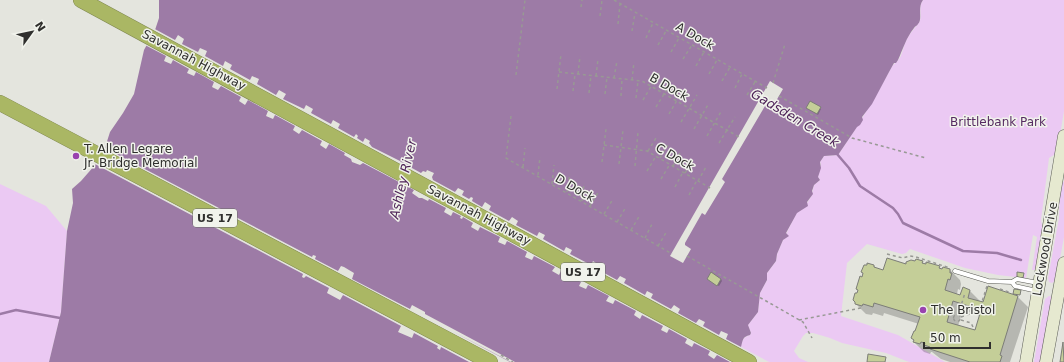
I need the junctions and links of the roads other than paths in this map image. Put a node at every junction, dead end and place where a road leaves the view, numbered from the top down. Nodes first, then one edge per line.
1 (81, 0) edge
2 (0, 103) edge
3 (1064, 136) edge
4 (1061, 169) edge
5 (1064, 263) edge
6 (955, 271) road end
7 (1012, 282) junction
8 (1038, 288) junction
9 (1059, 292) junction
10 (490, 362) edge
11 (750, 362) edge
12 (1026, 362) edge
13 (1046, 362) edge

1 - 11 highway, Savannah Highway / US 17
2 - 10 highway, US 17
3 - 4 main road, Lockwood Drive
4 - 8 main road, Lockwood Drive
5 - 9 main road, Lockwood Drive
6 - 7 lane
7 - 8 lane
7 - 8 lane
8 - 9 main road
8 - 12 main road, Lockwood Drive
9 - 13 main road, Lockwood Drive

